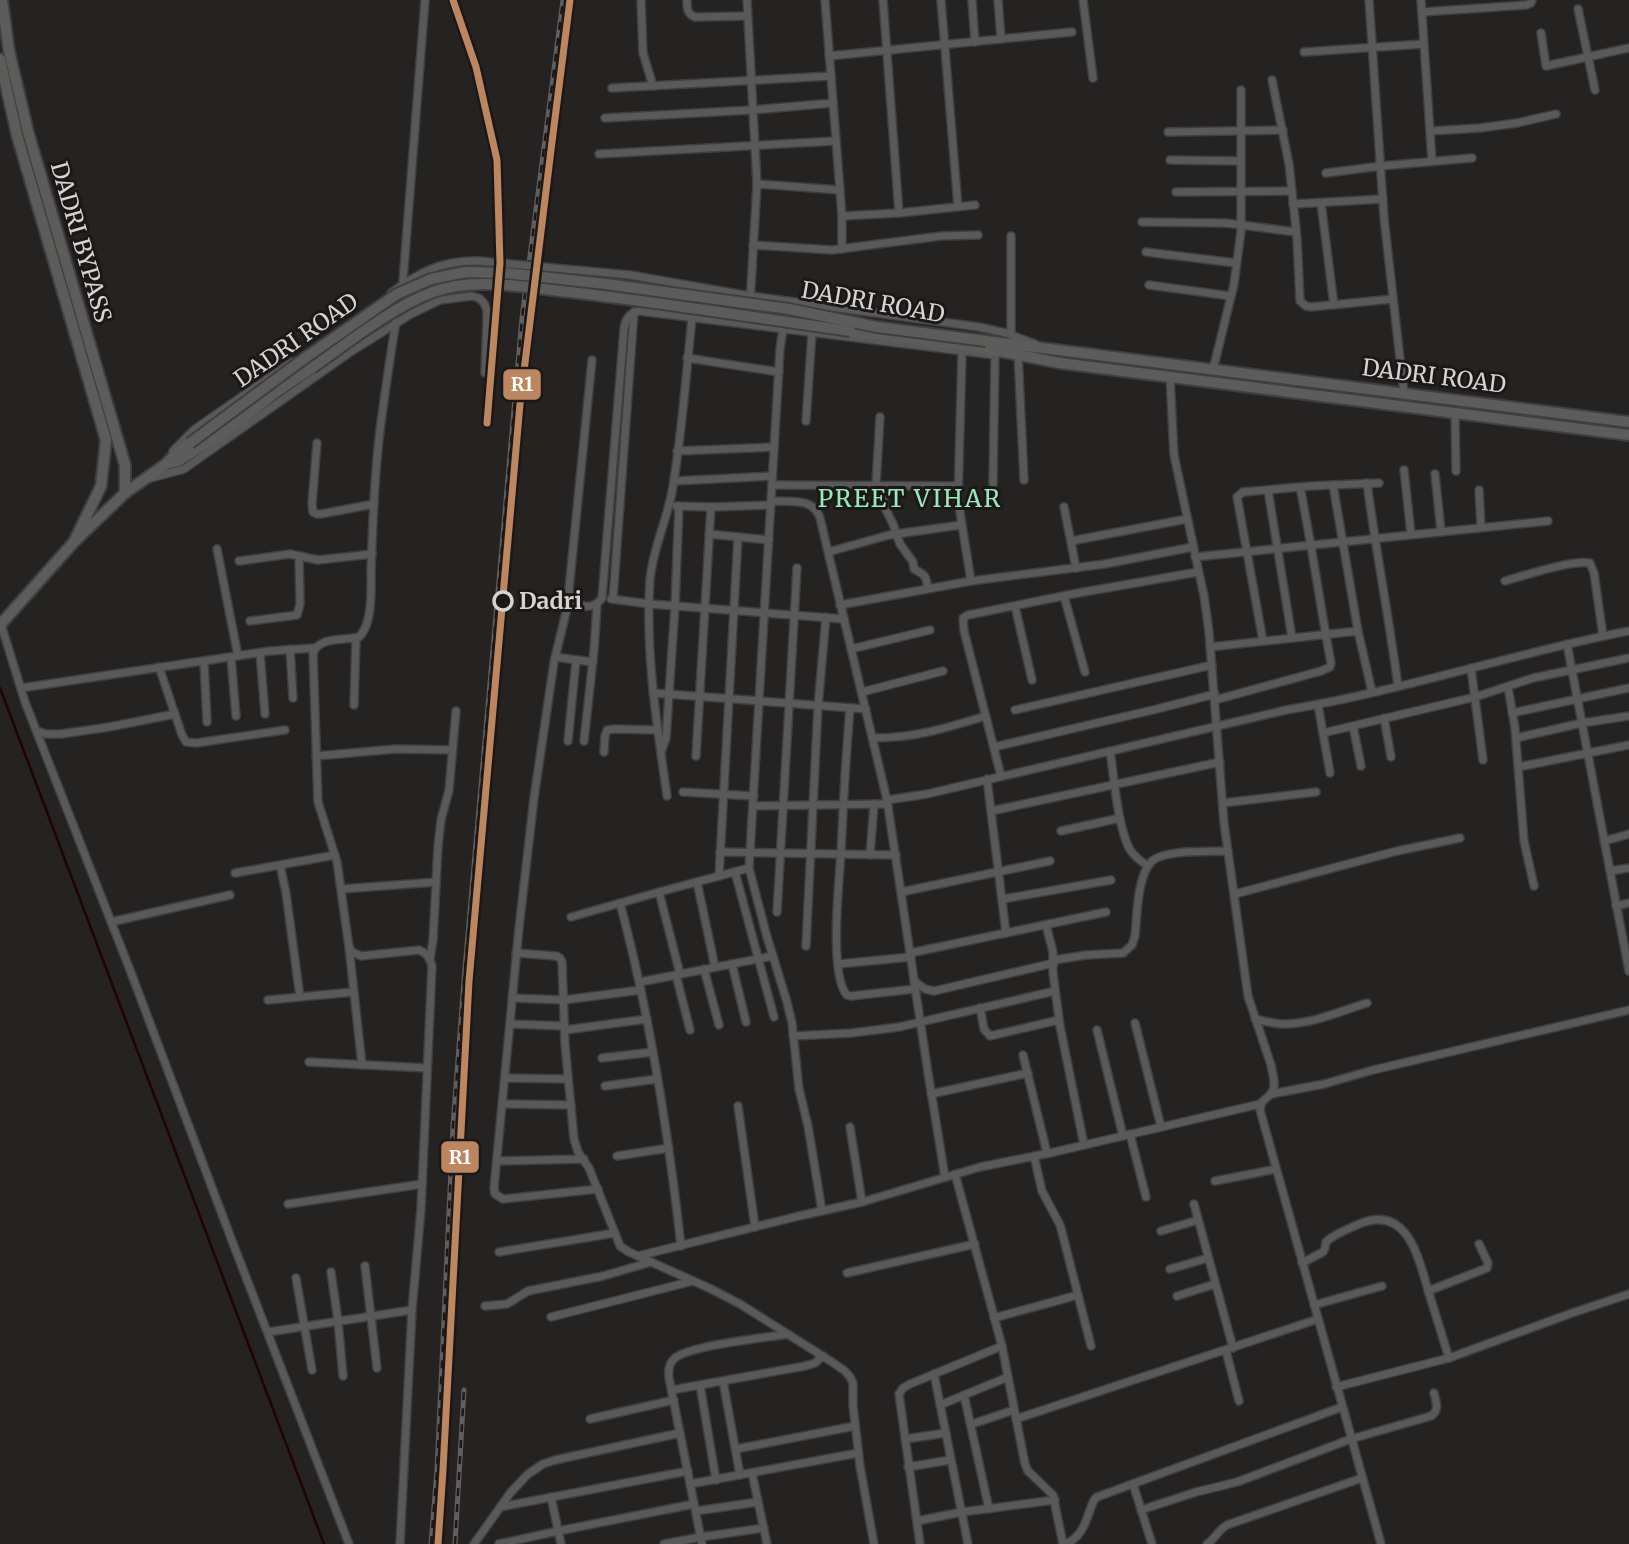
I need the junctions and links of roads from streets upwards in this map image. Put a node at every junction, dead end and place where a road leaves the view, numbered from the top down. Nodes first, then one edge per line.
1 (2, 0) edge
2 (425, 0) edge
3 (640, 0) edge
4 (687, 0) edge
5 (747, 0) edge
6 (825, 0) edge
7 (883, 0) edge
8 (941, 0) edge
9 (972, 0) edge
10 (999, 0) edge
11 (1083, 0) edge
12 (1370, 0) edge
13 (1421, 0) edge
14 (1532, 0) edge
15 (1578, 9) dead end
16 (1422, 12) junction
17 (747, 16) junction
18 (1072, 32) dead end
19 (1541, 33) dead end
20 (1000, 39) junction
21 (975, 42) junction
22 (1424, 44) junction
23 (945, 45) junction
24 (1371, 47) junction
25 (1629, 48) edge
26 (887, 51) junction
27 (1304, 52) dead end
28 (829, 56) junction
29 (1589, 57) junction
30 (0, 59) edge
31 (831, 76) junction
32 (1093, 78) dead end
33 (1272, 80) dead end
34 (752, 81) junction
35 (653, 86) junction
36 (612, 88) dead end
37 (1241, 90) dead end
38 (1595, 90) dead end
39 (833, 103) junction
40 (752, 110) junction
41 (1556, 114) dead end
42 (605, 118) dead end
43 (1283, 130) junction
44 (1240, 131) junction
45 (1430, 131) junction
46 (1168, 132) dead end
47 (836, 141) junction
48 (755, 145) junction
49 (599, 154) dead end
50 (1472, 158) dead end
51 (1170, 160) dead end
52 (1241, 161) junction
53 (1432, 161) junction
54 (1381, 166) junction
55 (1326, 173) dead end
56 (757, 184) junction
57 (839, 190) junction
58 (1242, 191) junction
59 (1292, 191) junction
60 (1176, 192) dead end
61 (1383, 199) junction
62 (1321, 203) junction
63 (1293, 204) junction
64 (975, 205) dead end
65 (958, 207) junction
66 (899, 213) junction
67 (842, 216) junction
68 (1142, 222) dead end
69 (1241, 224) junction
70 (1296, 232) junction
71 (978, 235) dead end
72 (1011, 236) dead end
73 (753, 245) junction
74 (842, 249) junction
75 (1146, 252) dead end
76 (1236, 263) junction
77 (403, 281) dead end
78 (1149, 285) dead end
79 (750, 296) junction
80 (1231, 296) junction
81 (1393, 299) junction
82 (1334, 305) junction
83 (634, 312) junction
84 (692, 317) junction
85 (396, 323) junction
86 (748, 324) junction
87 (783, 329) junction
88 (812, 332) junction
89 (1011, 335) junction
90 (1049, 349) junction
91 (962, 352) junction
92 (995, 353) junction
93 (1018, 355) junction
94 (687, 358) junction
95 (592, 360) dead end
96 (1213, 370) junction
97 (779, 372) junction
98 (485, 373) dead end
99 (1170, 377) junction
100 (1404, 394) junction
101 (1455, 413) junction
102 (880, 417) dead end
103 (806, 421) dead end
104 (1629, 422) edge
105 (1629, 435) edge
106 (317, 443) dead end
107 (774, 447) junction
108 (677, 452) junction
109 (162, 468) junction
110 (1404, 470) dead end
111 (1456, 471) dead end
112 (1435, 474) dead end
113 (772, 475) junction
114 (147, 478) junction
115 (1024, 480) dead end
116 (674, 481) junction
117 (1367, 483) junction
118 (1379, 483) dead end
119 (993, 484) dead end
120 (772, 485) junction
121 (1333, 485) junction
122 (879, 486) junction
123 (958, 486) junction
124 (1300, 487) junction
125 (1268, 490) junction
126 (1479, 490) dead end
127 (125, 494) junction
128 (771, 503) junction
129 (374, 504) junction
130 (668, 505) junction
131 (679, 506) junction
132 (711, 507) junction
133 (1064, 507) dead end
134 (1187, 519) junction
135 (1548, 520) dead end
136 (961, 526) junction
137 (1481, 527) junction
138 (1441, 531) junction
139 (709, 534) junction
140 (896, 534) junction
141 (1411, 534) junction
142 (738, 537) junction
143 (1374, 537) junction
144 (769, 540) junction
145 (1071, 541) junction
146 (1342, 541) junction
147 (75, 542) junction
148 (1312, 545) junction
149 (1193, 547) junction
150 (1279, 548) junction
151 (217, 550) dead end
152 (828, 552) junction
153 (1245, 552) junction
154 (372, 554) junction
155 (299, 556) junction
156 (1195, 557) junction
157 (239, 561) dead end
158 (797, 568) dead end
159 (1076, 568) junction
160 (1198, 572) junction
161 (1505, 580) dead end
162 (971, 581) junction
163 (928, 588) junction
164 (570, 596) junction
165 (1064, 596) junction
166 (613, 599) junction
167 (600, 601) junction
168 (650, 604) junction
169 (840, 605) junction
170 (675, 606) junction
171 (1015, 606) junction
172 (705, 608) junction
173 (735, 611) junction
174 (765, 613) junction
175 (795, 615) junction
176 (826, 617) junction
177 (844, 619) junction
178 (250, 621) dead end
179 (0, 623) edge
180 (930, 630) dead end
181 (1359, 631) junction
182 (1629, 631) edge
183 (1325, 635) junction
184 (1602, 636) junction
185 (356, 638) junction
186 (1292, 638) junction
187 (1263, 642) junction
188 (1567, 644) junction
189 (1210, 647) junction
190 (314, 648) junction
191 (290, 649) junction
192 (851, 649) junction
193 (260, 653) junction
194 (235, 657) junction
195 (555, 657) junction
196 (1629, 658) edge
197 (576, 660) junction
198 (204, 661) junction
199 (593, 662) junction
200 (1212, 665) junction
201 (159, 667) junction
202 (1471, 668) junction
203 (1572, 669) junction
204 (943, 671) dead end
205 (1085, 672) dead end
206 (1032, 680) dead end
207 (1398, 686) junction
208 (1508, 687) junction
209 (21, 688) junction
210 (1629, 688) edge
211 (862, 692) junction
212 (1372, 692) junction
213 (653, 693) junction
214 (669, 694) junction
215 (700, 697) junction
216 (1215, 697) junction
217 (1475, 697) junction
218 (292, 698) dead end
219 (1577, 698) junction
220 (728, 699) junction
221 (759, 702) junction
222 (354, 705) dead end
223 (789, 705) junction
224 (1318, 705) junction
225 (818, 706) junction
226 (849, 708) junction
227 (866, 709) junction
228 (1015, 710) dead end
229 (456, 711) dead end
230 (1513, 713) junction
231 (175, 714) junction
232 (265, 714) dead end
233 (236, 716) dead end
234 (986, 716) junction
235 (1629, 716) edge
236 (1384, 718) junction
237 (207, 722) dead end
238 (1583, 723) junction
239 (1353, 726) junction
240 (1218, 727) junction
241 (285, 730) dead end
242 (658, 730) junction
243 (37, 731) junction
244 (1323, 733) junction
245 (873, 738) junction
246 (1516, 738) junction
247 (568, 741) dead end
248 (584, 741) dead end
249 (1629, 745) edge
250 (993, 747) junction
251 (452, 750) junction
252 (1110, 751) junction
253 (604, 752) dead end
254 (661, 753) junction
255 (1588, 753) junction
256 (316, 756) junction
257 (696, 756) dead end
258 (1391, 757) dead end
259 (1483, 760) dead end
260 (1220, 762) junction
261 (1360, 766) dead end
262 (1518, 767) junction
263 (1330, 773) dead end
264 (1001, 776) junction
265 (987, 779) junction
266 (1115, 784) junction
267 (683, 792) dead end
268 (1316, 792) dead end
269 (724, 794) junction
270 (667, 796) dead end
271 (754, 796) junction
272 (887, 802) junction
273 (1223, 803) junction
274 (843, 804) junction
275 (874, 804) junction
276 (813, 805) junction
277 (753, 806) junction
278 (783, 806) junction
279 (991, 811) junction
280 (1120, 818) junction
281 (1061, 831) dead end
282 (1629, 834) edge
283 (1460, 838) dead end
284 (1604, 841) junction
285 (1228, 851) junction
286 (720, 852) junction
287 (750, 852) junction
288 (780, 853) junction
289 (811, 853) junction
290 (335, 855) junction
291 (841, 855) junction
292 (870, 855) junction
293 (896, 855) junction
294 (1050, 861) dead end
295 (280, 865) junction
296 (1148, 866) junction
297 (749, 868) junction
298 (1629, 868) edge
299 (1000, 871) junction
300 (735, 872) junction
301 (1610, 872) junction
302 (235, 873) dead end
303 (719, 876) junction
304 (1111, 880) dead end
305 (436, 882) junction
306 (697, 882) junction
307 (1534, 886) dead end
308 (341, 889) junction
309 (901, 891) junction
310 (659, 892) junction
311 (1235, 894) junction
312 (230, 895) dead end
313 (1003, 899) junction
314 (620, 903) junction
315 (1629, 903) edge
316 (1616, 906) junction
317 (777, 912) dead end
318 (1106, 912) dead end
319 (571, 917) dead end
320 (111, 922) junction
321 (1046, 925) junction
322 (1006, 933) junction
323 (806, 946) dead end
324 (349, 947) junction
325 (516, 953) junction
326 (910, 955) junction
327 (773, 956) junction
328 (758, 958) junction
329 (430, 959) junction
330 (1054, 962) junction
331 (732, 964) junction
332 (838, 964) junction
333 (715, 967) junction
334 (704, 969) junction
335 (1629, 971) edge
336 (678, 974) junction
337 (914, 985) junction
338 (640, 986) junction
339 (1055, 991) junction
340 (353, 992) junction
341 (300, 997) junction
342 (512, 998) junction
343 (268, 1000) dead end
344 (564, 1000) junction
345 (1367, 1003) dead end
346 (980, 1008) junction
347 (1629, 1010) edge
348 (774, 1017) dead end
349 (648, 1019) junction
350 (1255, 1019) junction
351 (1059, 1020) junction
352 (746, 1022) dead end
353 (920, 1023) junction
354 (1135, 1023) dead end
355 (510, 1024) junction
356 (719, 1025) dead end
357 (565, 1028) junction
358 (690, 1030) dead end
359 (1097, 1030) dead end
360 (793, 1036) junction
361 (653, 1052) junction
362 (1023, 1055) dead end
363 (602, 1058) dead end
364 (309, 1062) dead end
365 (362, 1065) junction
366 (427, 1068) junction
367 (1028, 1073) junction
368 (505, 1078) junction
369 (568, 1079) junction
370 (657, 1079) junction
371 (605, 1086) dead end
372 (931, 1094) junction
373 (1270, 1094) junction
374 (502, 1104) junction
375 (1260, 1104) junction
376 (570, 1105) junction
377 (738, 1107) dead end
378 (850, 1127) dead end
379 (1161, 1127) junction
380 (1126, 1135) junction
381 (1084, 1145) junction
382 (669, 1147) junction
383 (1047, 1153) junction
384 (617, 1156) dead end
385 (1034, 1156) junction
386 (584, 1159) junction
387 (496, 1161) junction
388 (1276, 1168) junction
389 (956, 1174) junction
390 (946, 1177) junction
391 (1215, 1181) dead end
392 (422, 1184) junction
393 (598, 1189) junction
394 (1146, 1197) dead end
395 (862, 1202) junction
396 (288, 1204) dead end
397 (1194, 1204) dead end
398 (822, 1211) junction
399 (1198, 1220) junction
400 (755, 1227) junction
401 (1161, 1231) dead end
402 (615, 1233) junction
403 (975, 1244) junction
404 (1479, 1244) dead end
405 (681, 1245) junction
406 (499, 1252) dead end
407 (638, 1256) junction
408 (1208, 1258) junction
409 (651, 1262) junction
410 (1302, 1263) junction
411 (365, 1266) dead end
412 (1170, 1269) dead end
413 (331, 1272) dead end
414 (847, 1273) dead end
415 (296, 1279) dead end
416 (694, 1281) junction
417 (1215, 1284) junction
418 (1382, 1286) dead end
419 (1428, 1291) junction
420 (1629, 1294) edge
421 (1078, 1295) junction
422 (1177, 1296) dead end
423 (1314, 1305) junction
424 (485, 1306) dead end
425 (412, 1310) junction
426 (372, 1316) junction
427 (551, 1317) dead end
428 (994, 1318) junction
429 (1318, 1319) junction
430 (338, 1321) junction
431 (305, 1326) junction
432 (268, 1332) junction
433 (789, 1334) junction
434 (1002, 1346) junction
435 (1091, 1346) dead end
436 (1229, 1350) junction
437 (823, 1356) junction
438 (1449, 1358) junction
439 (377, 1368) dead end
440 (312, 1370) dead end
441 (934, 1374) junction
442 (343, 1376) dead end
443 (1008, 1377) junction
444 (723, 1381) junction
445 (700, 1385) junction
446 (1336, 1387) junction
447 (672, 1390) junction
448 (1434, 1393) dead end
449 (964, 1395) junction
450 (674, 1400) junction
451 (1239, 1401) dead end
452 (940, 1405) junction
453 (1342, 1407) junction
454 (1014, 1410) junction
455 (590, 1419) dead end
456 (1016, 1419) junction
457 (972, 1424) junction
458 (855, 1426) junction
459 (680, 1433) junction
460 (946, 1433) junction
461 (905, 1439) junction
462 (1351, 1439) junction
463 (736, 1449) junction
464 (858, 1453) junction
465 (950, 1460) junction
466 (908, 1467) junction
467 (688, 1471) junction
468 (752, 1473) junction
469 (740, 1475) junction
470 (1362, 1478) junction
471 (716, 1479) junction
472 (690, 1484) junction
473 (1133, 1484) junction
474 (551, 1497) junction
475 (1055, 1500) junction
476 (758, 1502) junction
477 (499, 1507) junction
478 (695, 1508) junction
479 (989, 1509) junction
480 (1141, 1510) junction
481 (962, 1512) junction
482 (917, 1521) junction
483 (764, 1528) junction
484 (558, 1531) junction
485 (701, 1540) edge
486 (349, 1544) edge
487 (400, 1544) edge
488 (474, 1544) edge
489 (499, 1544) edge
490 (561, 1544) edge
491 (664, 1544) edge
492 (767, 1544) edge
493 (874, 1544) edge
494 (920, 1544) edge
495 (968, 1544) edge
496 (1064, 1544) edge
497 (1152, 1544) edge
498 (1207, 1544) edge
499 (1381, 1544) edge

1 - 127 street, DADRI BYPASS
2 - 77 street
3 - 35 street
4 - 17 street
5 - 17 street
6 - 28 street
7 - 26 street
8 - 23 street
9 - 21 street
10 - 20 street
11 - 32 street
12 - 24 street
13 - 16 street
14 - 16 street
15 - 29 street
16 - 22 street
17 - 34 street
18 - 20 street
19 - 29 street
20 - 21 street
21 - 23 street
22 - 24 street
22 - 45 street
23 - 26 street
23 - 65 street
24 - 27 street
24 - 54 street
25 - 29 street
26 - 28 street
26 - 66 street
28 - 31 street
29 - 38 street
30 - 147 street, DADRI BYPASS
31 - 34 street
31 - 39 street
33 - 43 street
34 - 35 street
34 - 40 street
35 - 36 street
37 - 44 street
39 - 40 street
39 - 47 street
40 - 42 street
40 - 48 street
41 - 45 street
43 - 44 street
43 - 59 street
44 - 46 street
44 - 52 street
45 - 53 street
47 - 48 street
47 - 57 street
48 - 49 street
48 - 56 street
50 - 53 street
51 - 52 street
52 - 58 street
53 - 54 street
54 - 55 street
54 - 61 street
56 - 57 street
56 - 73 street
57 - 67 street
58 - 59 street
58 - 60 street
58 - 69 street
59 - 63 street
61 - 62 street
61 - 81 street
62 - 63 street
62 - 82 street
63 - 70 street
64 - 65 street
65 - 66 street
66 - 67 street
67 - 74 street
68 - 69 street
69 - 70 street
69 - 76 street
70 - 82 street
71 - 74 street
72 - 89 street
73 - 74 street
73 - 79 street
75 - 76 street
76 - 80 street
78 - 80 street
79 - 86 street
79 - 89 street
79 - 109 street, bridge
80 - 96 street
81 - 82 street
81 - 100 street
83 - 84 street
83 - 166 street
83 - 167 street
84 - 86 street
84 - 94 street
85 - 98 street
85 - 114 street
85 - 129 street
86 - 87 street
87 - 88 street
87 - 97 street
88 - 91 street
88 - 103 street
89 - 90 street
90 - 96 street, DADRI ROAD
90 - 109 street, DADRI ROAD, bridge
91 - 92 street
91 - 123 street
92 - 93 street, DADRI ROAD
92 - 109 street, DADRI ROAD, bridge
92 - 119 street
93 - 99 street, DADRI ROAD
93 - 115 street
94 - 97 street
94 - 108 street
95 - 164 street
96 - 100 street, DADRI ROAD
97 - 107 street
99 - 101 street, DADRI ROAD
99 - 134 street
100 - 104 street, DADRI ROAD
101 - 105 street, DADRI ROAD
101 - 111 street
102 - 122 street
106 - 129 street
107 - 108 street
107 - 113 street
108 - 116 street
109 - 114 street, DADRI ROAD
110 - 141 street
112 - 138 street
113 - 116 street
113 - 120 street
114 - 127 street, DADRI ROAD
116 - 130 street
117 - 118 street
117 - 121 street
117 - 143 street
120 - 122 street
120 - 128 street
121 - 124 street
121 - 146 street
122 - 123 street
122 - 140 street
123 - 136 street
124 - 125 street
124 - 148 street
125 - 150 street
125 - 153 street
126 - 137 street
127 - 147 street, DADRI ROAD
128 - 132 street
128 - 144 street
128 - 152 street
129 - 154 street
130 - 131 street
130 - 168 street
131 - 132 street
131 - 170 street
132 - 139 street
133 - 145 street
134 - 145 street
134 - 149 street
135 - 137 street
136 - 140 street
136 - 162 street
137 - 138 street
138 - 141 street
139 - 142 street
139 - 172 street
140 - 152 street
140 - 163 street
141 - 143 street
142 - 144 street
142 - 173 street
143 - 146 street
143 - 207 street
144 - 174 street
145 - 159 street
146 - 148 street
146 - 181 street
147 - 179 street, DADRI ROAD
148 - 150 street
148 - 183 street
149 - 156 street
149 - 159 street
150 - 153 street
150 - 186 street
151 - 194 street
152 - 169 street
153 - 156 street
153 - 187 street
154 - 155 street
154 - 185 street
155 - 157 street
155 - 178 street
156 - 160 street
158 - 175 street
159 - 162 street
160 - 165 street
160 - 189 street
161 - 184 street
162 - 163 street
163 - 169 street
164 - 167 street
164 - 195 street
165 - 171 street
165 - 205 street
166 - 167 street
166 - 168 street
167 - 199 street
168 - 170 street
168 - 213 street
169 - 177 street
170 - 172 street
170 - 214 street
171 - 206 street
171 - 234 street
172 - 173 street
172 - 215 street
173 - 174 street
173 - 220 street
174 - 175 street
174 - 221 street
175 - 176 street
175 - 223 street
176 - 177 street
176 - 225 street
177 - 192 street
179 - 209 street
180 - 192 street
181 - 183 street
181 - 212 street
182 - 184 street
183 - 186 street
183 - 216 street
184 - 188 street
185 - 190 street
185 - 222 street
186 - 187 street
187 - 189 street
188 - 202 street
188 - 203 street
189 - 200 street
190 - 191 street
190 - 256 street
191 - 193 street
191 - 218 street
192 - 211 street
193 - 194 street
193 - 232 street
194 - 198 street
194 - 233 street
195 - 197 street
195 - 325 street
196 - 203 street
197 - 199 street
197 - 247 street
198 - 201 street
198 - 237 street
199 - 248 street
200 - 216 street
200 - 228 street
201 - 209 street
201 - 231 street
202 - 207 street
202 - 217 street
203 - 208 street
203 - 219 street
204 - 211 street
207 - 212 street
208 - 217 street
208 - 230 street
209 - 243 street
210 - 219 street
211 - 227 street
212 - 224 street
213 - 214 street
213 - 242 street
214 - 215 street
214 - 254 street
215 - 220 street
215 - 257 street
216 - 240 street
216 - 250 street
217 - 236 street
217 - 259 street
219 - 230 street
219 - 238 street
220 - 221 street
220 - 269 street
221 - 223 street
221 - 271 street
223 - 225 street
223 - 278 street
224 - 240 street
224 - 244 street
225 - 226 street
225 - 276 street
226 - 227 street
226 - 274 street
227 - 245 street
229 - 251 street
230 - 246 street
231 - 241 street
231 - 243 street
234 - 245 street
234 - 250 street
235 - 238 street
236 - 239 street
236 - 258 street
238 - 246 street
238 - 255 street
239 - 244 street
239 - 261 street
240 - 252 street
240 - 260 street
242 - 253 street
242 - 254 street
243 - 320 street
244 - 263 street
245 - 272 street
246 - 262 street
249 - 255 street
250 - 264 street
251 - 256 street
251 - 305 street
252 - 264 street
252 - 266 street
254 - 270 street
255 - 262 street
255 - 284 street
256 - 290 street
260 - 266 street
260 - 273 street
262 - 307 street
264 - 265 street
265 - 272 street
265 - 279 street
266 - 279 street
266 - 280 street
267 - 269 street
268 - 273 street
269 - 271 street
269 - 286 street
271 - 277 street
272 - 275 street
272 - 293 street
273 - 285 street
274 - 275 street
274 - 276 street
274 - 291 street
275 - 292 street
276 - 278 street
276 - 289 street
277 - 278 street
277 - 287 street
278 - 288 street
279 - 299 street
280 - 281 street
280 - 296 street
282 - 284 street
283 - 311 street
284 - 301 street
285 - 296 street
285 - 311 street
286 - 287 street
286 - 303 street
287 - 288 street
287 - 297 street
288 - 289 street
288 - 317 street
289 - 291 street
289 - 323 street
290 - 295 street
290 - 308 street
291 - 292 street
291 - 332 street
292 - 293 street
293 - 309 street
294 - 299 street
295 - 302 street
295 - 341 street
296 - 330 street
297 - 300 street
297 - 327 street
298 - 301 street
299 - 309 street
299 - 313 street
300 - 303 street
300 - 328 street
301 - 316 street
303 - 306 street
304 - 313 street
305 - 308 street
305 - 329 street
306 - 310 street
306 - 333 street
308 - 324 street
309 - 326 street
310 - 314 street
310 - 336 street
311 - 350 street
312 - 320 street
313 - 322 street
314 - 319 street
314 - 338 street
315 - 316 street
316 - 335 street
318 - 321 street
320 - 432 street
321 - 322 street
321 - 330 street
322 - 326 street
324 - 329 street
324 - 340 street
325 - 342 street
325 - 344 street
326 - 332 street
326 - 337 street
327 - 328 street
327 - 360 street
328 - 331 street
328 - 348 street
329 - 366 street
330 - 337 street
330 - 339 street
331 - 333 street
331 - 352 street
332 - 337 street
333 - 334 street
334 - 336 street
334 - 356 street
336 - 338 street
336 - 358 street
337 - 353 street
338 - 344 street
338 - 349 street
339 - 346 street
339 - 351 street
340 - 341 street
340 - 365 street
341 - 343 street
342 - 344 street
342 - 355 street
344 - 357 street
345 - 350 street
346 - 351 street
346 - 353 street
347 - 373 street
349 - 357 street
349 - 361 street
350 - 373 street
351 - 381 street
353 - 360 street
353 - 372 street
354 - 379 street
355 - 357 street
355 - 368 street
357 - 369 street
359 - 380 street
360 - 398 street
361 - 363 street
361 - 370 street
362 - 367 street
364 - 365 street
365 - 366 street
366 - 392 street
367 - 372 street
367 - 383 street
368 - 369 street
368 - 374 street
369 - 376 street
370 - 371 street
370 - 382 street
372 - 390 street
373 - 375 street
374 - 376 street
374 - 387 street
375 - 379 street
375 - 388 street
376 - 386 street
377 - 400 street
378 - 395 street
379 - 380 street
380 - 381 street
380 - 394 street
381 - 383 street
382 - 384 street
382 - 405 street
383 - 385 street
385 - 389 street
385 - 421 street
386 - 387 street
386 - 393 street
387 - 393 street
388 - 391 street
388 - 410 street
389 - 390 street
389 - 403 street
390 - 395 street
392 - 396 street
392 - 425 street
393 - 402 street
395 - 398 street
397 - 399 street
398 - 400 street
399 - 401 street
399 - 408 street
400 - 405 street
402 - 406 street
402 - 407 street
403 - 414 street
403 - 428 street
404 - 419 street
405 - 407 street
407 - 409 street
408 - 412 street
408 - 417 street
409 - 416 street
409 - 424 street
410 - 419 street
410 - 423 street
411 - 426 street
413 - 430 street
415 - 431 street
416 - 427 street
416 - 433 street
417 - 422 street
417 - 436 street
418 - 423 street
419 - 438 street
420 - 438 street
421 - 428 street
421 - 435 street
423 - 429 street
425 - 426 street
425 - 487 street
426 - 430 street
426 - 439 street
428 - 434 street
429 - 436 street
429 - 446 street
430 - 431 street
430 - 442 street
431 - 432 street
431 - 440 street
432 - 486 street
433 - 437 street
433 - 447 street
434 - 441 street
434 - 443 street
436 - 451 street
436 - 456 street
437 - 444 street
437 - 458 street
438 - 446 street
441 - 452 street
441 - 461 street
443 - 449 street
443 - 454 street
444 - 445 street
444 - 463 street
445 - 447 street
445 - 471 street
446 - 453 street
447 - 450 street
448 - 462 street
449 - 452 street
449 - 457 street
450 - 455 street
450 - 459 street
452 - 460 street
453 - 462 street
453 - 473 street
454 - 456 street
454 - 457 street
456 - 475 street
457 - 479 street
458 - 463 street
458 - 464 street
459 - 467 street
459 - 477 street
460 - 461 street
460 - 465 street
461 - 466 street
462 - 470 street
462 - 480 street
463 - 469 street
464 - 468 street
464 - 493 street
465 - 466 street
465 - 481 street
466 - 482 street
467 - 472 street
467 - 474 street
468 - 469 street
468 - 476 street
469 - 471 street
470 - 498 street
470 - 499 street
471 - 472 street
472 - 478 street
473 - 480 street
473 - 496 street
474 - 477 street
474 - 484 street
475 - 479 street
475 - 496 street
476 - 478 street
476 - 483 street
477 - 488 street
478 - 484 street
478 - 485 street
479 - 481 street
480 - 497 street
481 - 482 street
481 - 495 street
482 - 494 street
483 - 485 street
483 - 492 street
484 - 489 street
484 - 490 street
485 - 491 street

